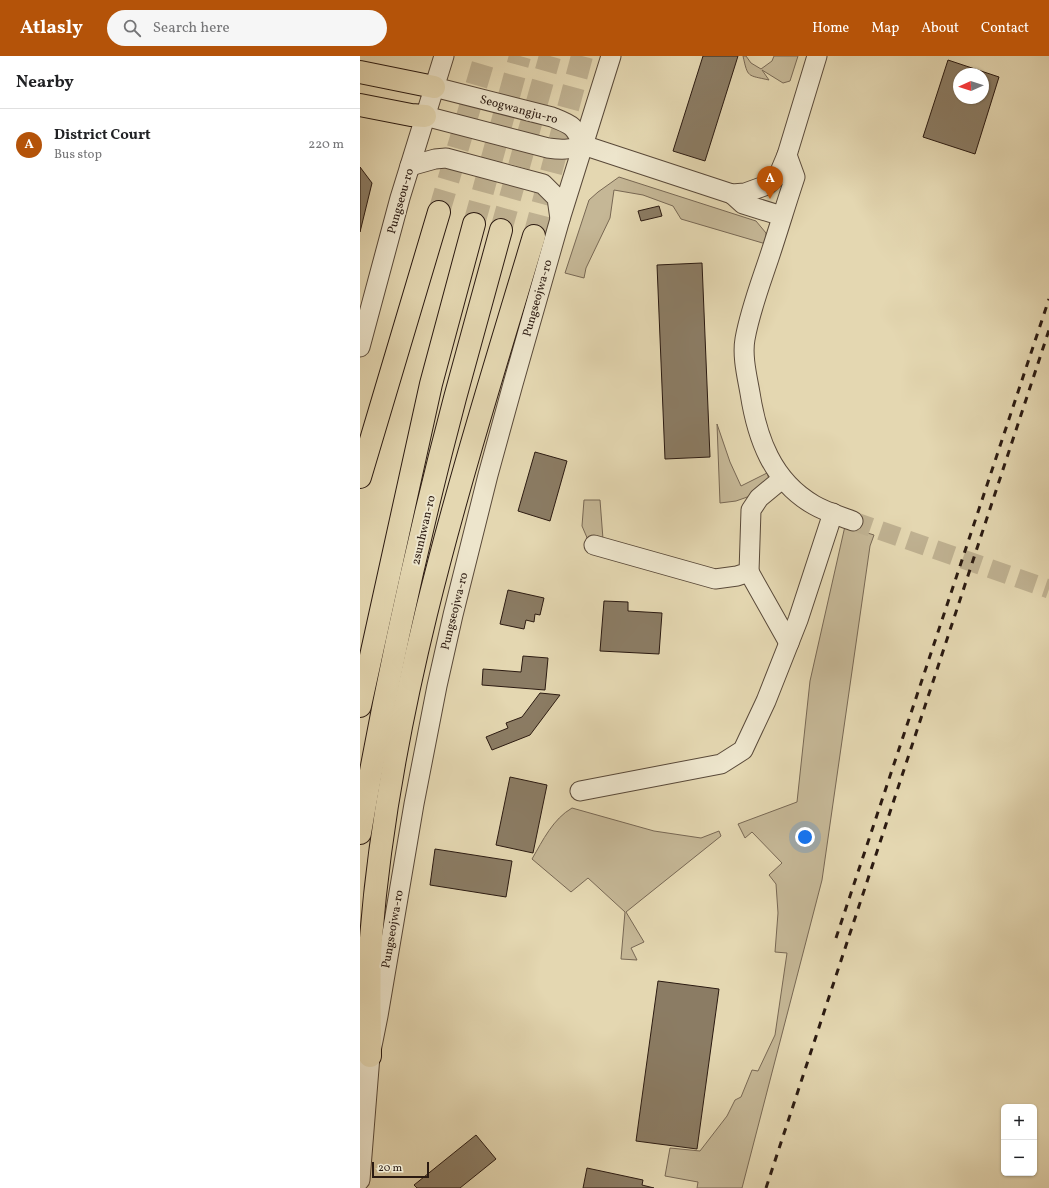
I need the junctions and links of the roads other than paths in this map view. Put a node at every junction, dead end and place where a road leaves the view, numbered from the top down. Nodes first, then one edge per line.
1 (444, 56) edge
2 (611, 56) edge
3 (817, 56) edge
4 (360, 72) edge
5 (434, 87) junction
6 (360, 105) edge
7 (425, 116) junction
8 (583, 145) junction
9 (787, 155) junction
10 (410, 166) junction
11 (732, 194) junction
12 (439, 212) tunnel mouth
13 (782, 216) junction
14 (560, 219) junction
15 (474, 224) tunnel mouth
16 (501, 230) tunnel mouth
17 (534, 236) tunnel mouth
18 (360, 347) edge
19 (360, 477) edge
20 (782, 479) junction
21 (833, 513) junction
22 (853, 521) tunnel mouth
23 (594, 545) dead end
24 (749, 572) junction
25 (789, 643) junction
26 (360, 706) edge
27 (580, 791) dead end
28 (360, 833) edge
29 (370, 1056) junction
30 (360, 1180) edge

1 - 5 street, Pungseou-ro
2 - 8 street, Pungseojwa-ro
3 - 9 street
4 - 5 main road, Seogwangju-ro
5 - 7 street, Pungseou-ro
5 - 8 street, Seogwangju-ro
6 - 7 main road
7 - 8 street
7 - 10 street, Pungseou-ro
8 - 11 street
8 - 14 street, Pungseojwa-ro
9 - 11 street
9 - 13 street
10 - 14 street
10 - 18 street, Pungseou-ro
11 - 13 street
12 - 19 main road
13 - 20 street
14 - 29 street, Pungseojwa-ro
15 - 26 main road, 2sunhwan-ro
16 - 28 main road, 2sunhwan-ro
17 - 29 main road
20 - 21 street
20 - 24 street
21 - 22 street
21 - 25 street
23 - 24 street
24 - 25 street
25 - 27 street
29 - 30 street, Pungseojwa-ro

